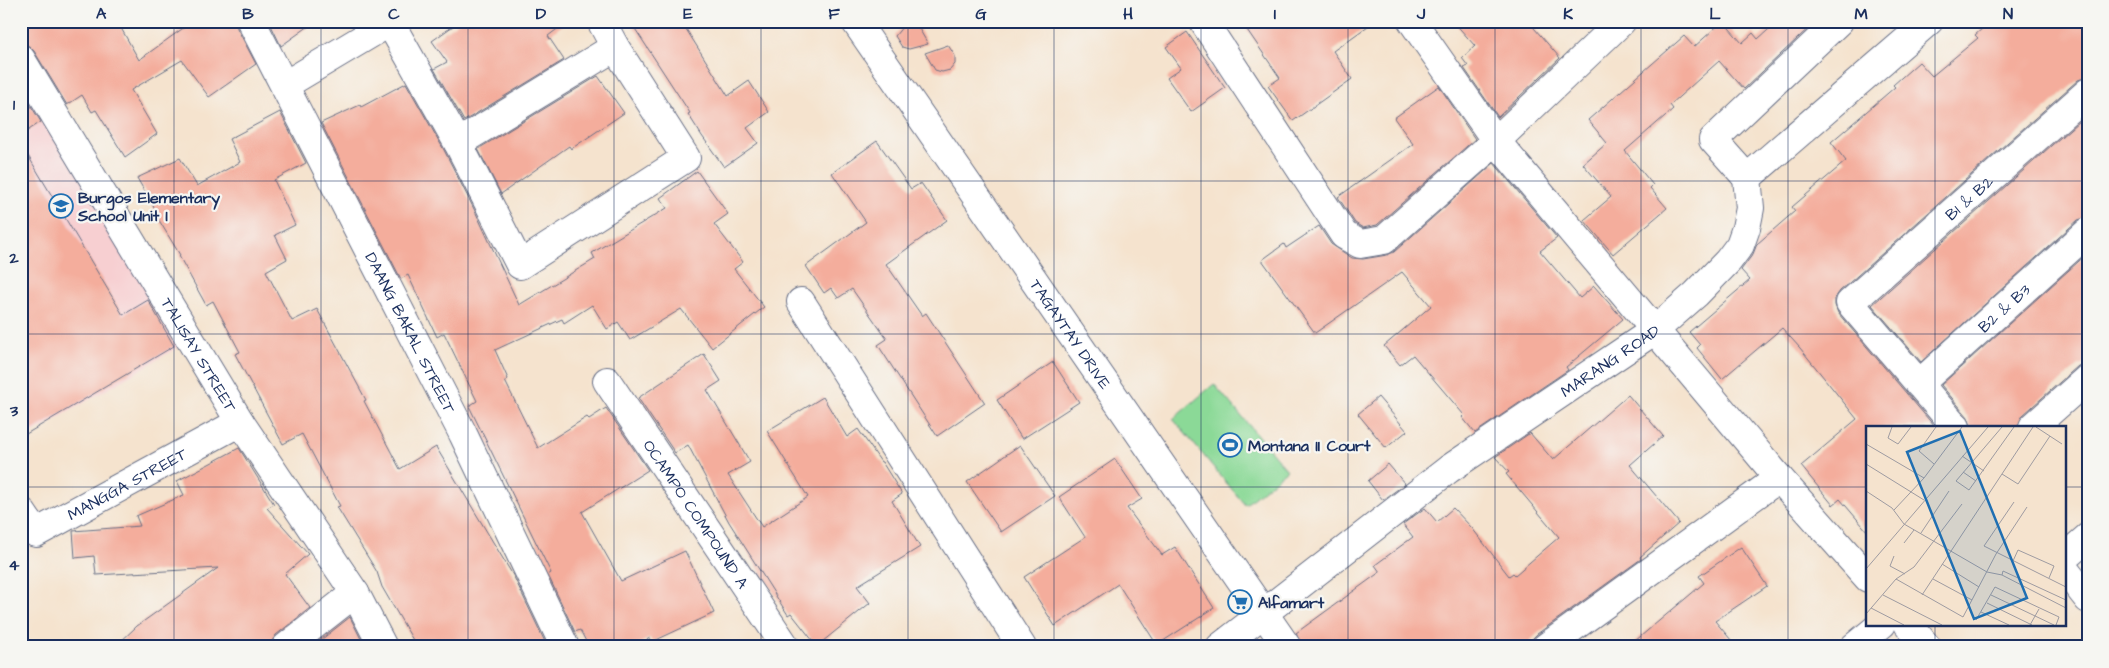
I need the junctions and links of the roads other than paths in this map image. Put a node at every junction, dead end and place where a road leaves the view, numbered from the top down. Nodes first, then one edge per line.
1 (251, 21) edge
2 (601, 21) edge
3 (856, 21) edge
4 (1204, 21) edge
5 (1412, 21) edge
6 (1622, 21) edge
7 (1839, 21) edge
8 (1929, 21) edge
9 (390, 22) edge
10 (615, 47) junction
11 (21, 59) edge
12 (285, 86) junction
13 (2088, 92) edge
14 (1496, 141) junction
15 (458, 142) junction
16 (1747, 178) junction
17 (2088, 232) edge
18 (801, 302) dead end
19 (1655, 330) junction
20 (2088, 378) edge
21 (607, 381) dead end
22 (1919, 384) junction
23 (240, 422) junction
24 (1955, 426) edge
25 (2034, 426) edge
26 (1779, 478) junction
27 (21, 511) edge
28 (2088, 537) edge
29 (2066, 556) edge
30 (2066, 571) edge
31 (1866, 576) edge
32 (355, 594) junction
33 (2088, 599) edge
34 (1264, 612) junction
35 (1880, 626) edge
36 (1910, 626) edge
37 (286, 647) edge
38 (384, 647) edge
39 (565, 647) edge
40 (786, 647) edge
41 (1022, 647) edge
42 (1220, 647) edge
43 (1287, 647) edge
44 (1546, 647) edge
45 (1854, 647) edge
46 (1927, 647) edge

1 - 12 street, DAANG BAKAL STREET
2 - 10 street
3 - 34 street, TAGAYTAY DRIVE
4 - 14 street
5 - 14 street
6 - 14 street
7 - 16 street
8 - 16 street
9 - 12 street
9 - 15 street
10 - 15 street
10 - 15 street
11 - 23 street, TALISAY STREET
12 - 39 street, DAANG BAKAL STREET
13 - 22 street, B1 & B2
14 - 19 street
16 - 19 street, MARANG ROAD
17 - 22 street, B2 & B3
18 - 41 street
19 - 26 street
19 - 34 street, MARANG ROAD
20 - 25 street
21 - 40 street, OCAMPO COMPOUND A
22 - 24 street
23 - 27 street, MANGGA STREET
23 - 32 street, TALISAY STREET
26 - 31 street
26 - 44 street
28 - 29 street
30 - 33 street
32 - 37 street
32 - 38 street, TALISAY STREET
34 - 42 street, MARANG ROAD
34 - 43 street, TAGAYTAY DRIVE
35 - 45 street
36 - 46 street

